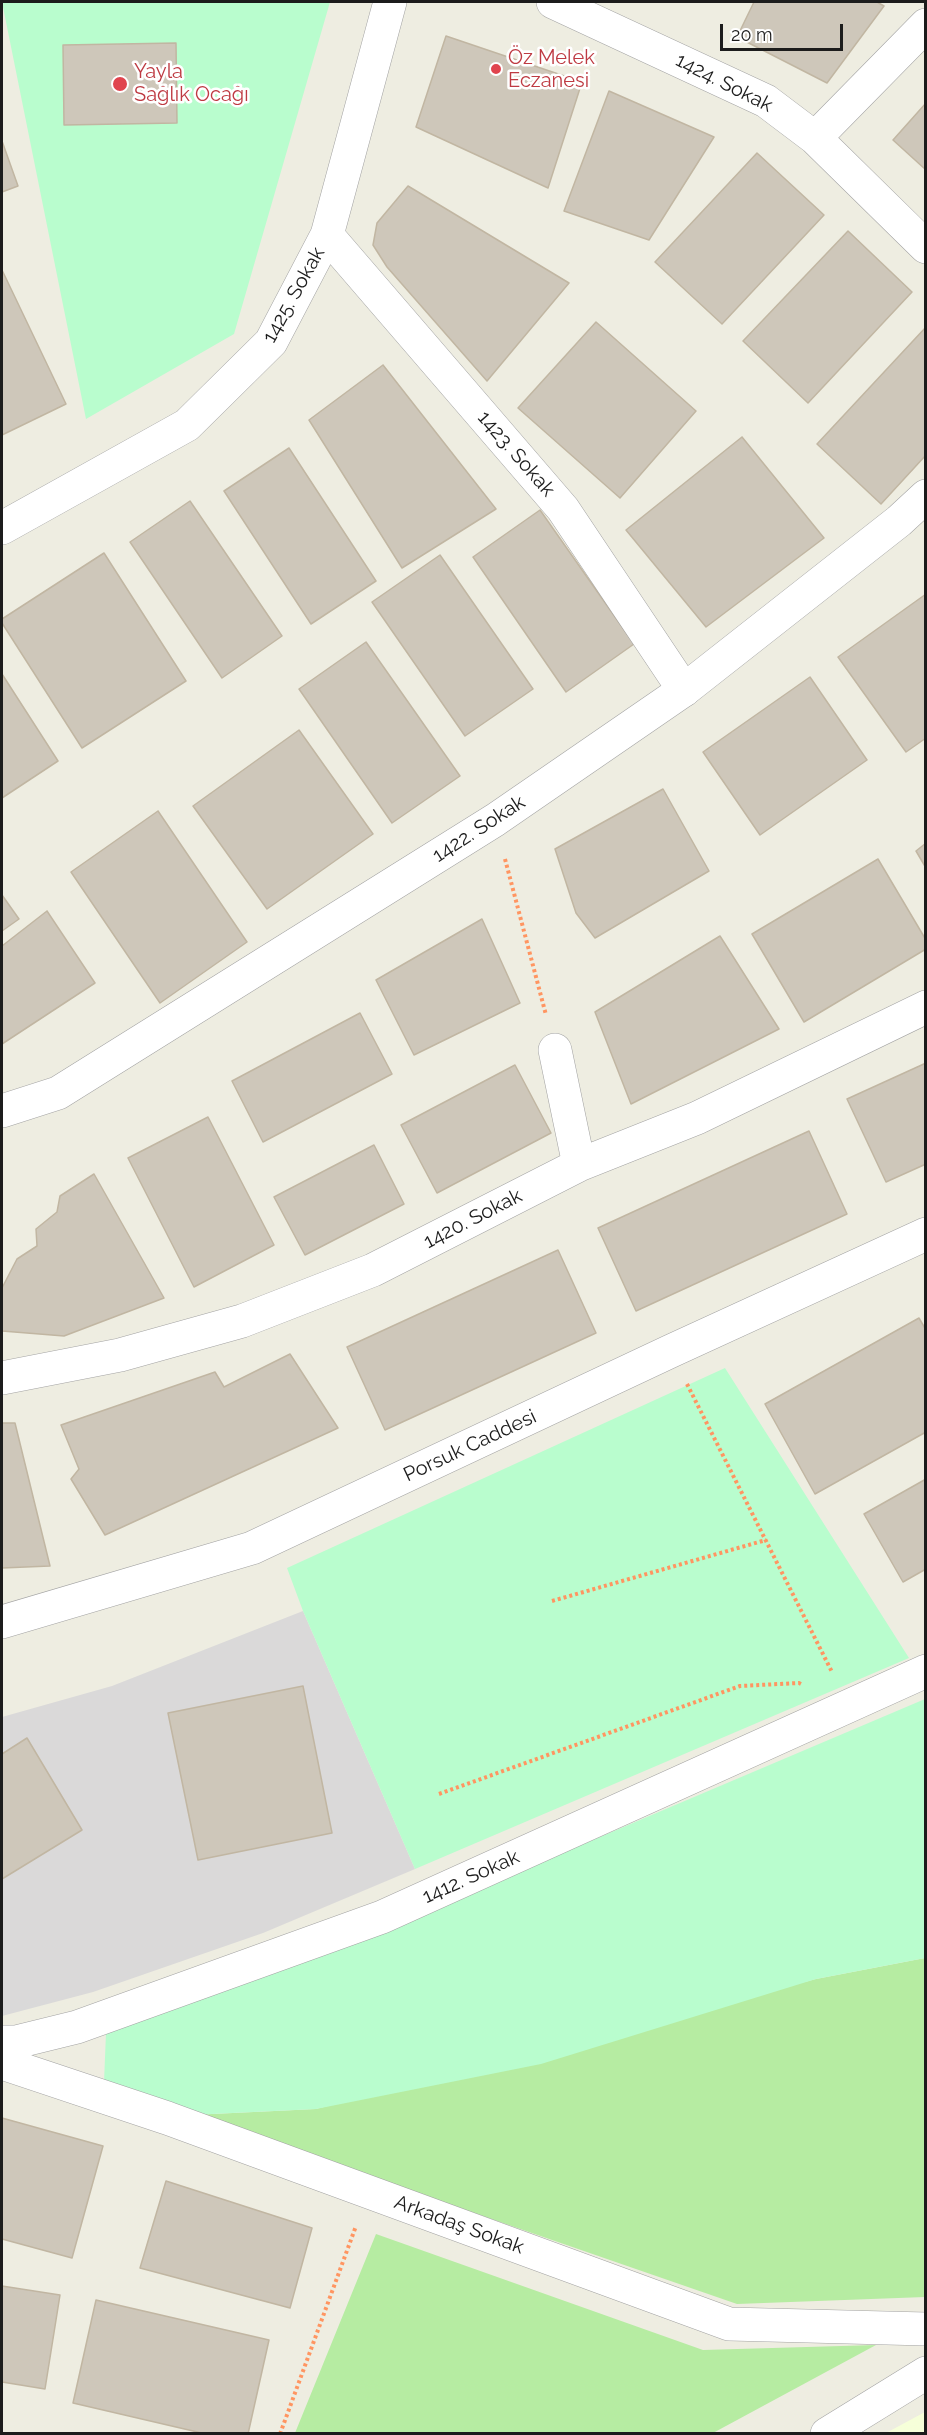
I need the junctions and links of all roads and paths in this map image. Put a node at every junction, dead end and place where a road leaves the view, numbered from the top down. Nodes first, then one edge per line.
1 (390, 2) edge
2 (553, 2) edge
3 (926, 26) edge
4 (815, 138) junction
5 (327, 235) junction
6 (926, 247) edge
7 (926, 496) edge
8 (2, 528) edge
9 (684, 690) junction
10 (495, 820) junction
11 (926, 1007) edge
12 (555, 1050) joint
13 (2, 1111) edge
14 (579, 1165) junction
15 (926, 1234) edge
16 (671, 1351) junction
17 (2, 1378) edge
18 (766, 1540) junction
19 (552, 1601) dead end
20 (2, 1622) edge
21 (926, 1671) edge
22 (850, 1707) junction
23 (439, 1794) dead end
24 (2, 2042) edge
25 (2, 2063) edge
26 (369, 2192) junction
27 (926, 2329) edge
28 (926, 2373) edge
29 (280, 2433) edge
30 (827, 2433) edge

1 - 5 street, 1425. Sokak
2 - 4 street, 1424. Sokak
3 - 4 street
4 - 6 street, 1424. Sokak
5 - 8 street, 1425. Sokak
5 - 9 street, 1423. Sokak
7 - 9 street, 1422. Sokak
9 - 10 street, 1422. Sokak
10 - 12 path
10 - 13 street, 1422. Sokak
11 - 14 street, 1420. Sokak
12 - 14 street
14 - 17 street, 1420. Sokak
15 - 16 street, Porsuk Caddesi
16 - 18 path
16 - 20 street, Porsuk Caddesi
18 - 19 path
18 - 22 path
21 - 22 street, 1412. Sokak
22 - 23 path
22 - 24 street, 1412. Sokak
25 - 26 street, Arkadaş Sokak
26 - 27 street, Arkadaş Sokak
26 - 29 path
28 - 30 street

